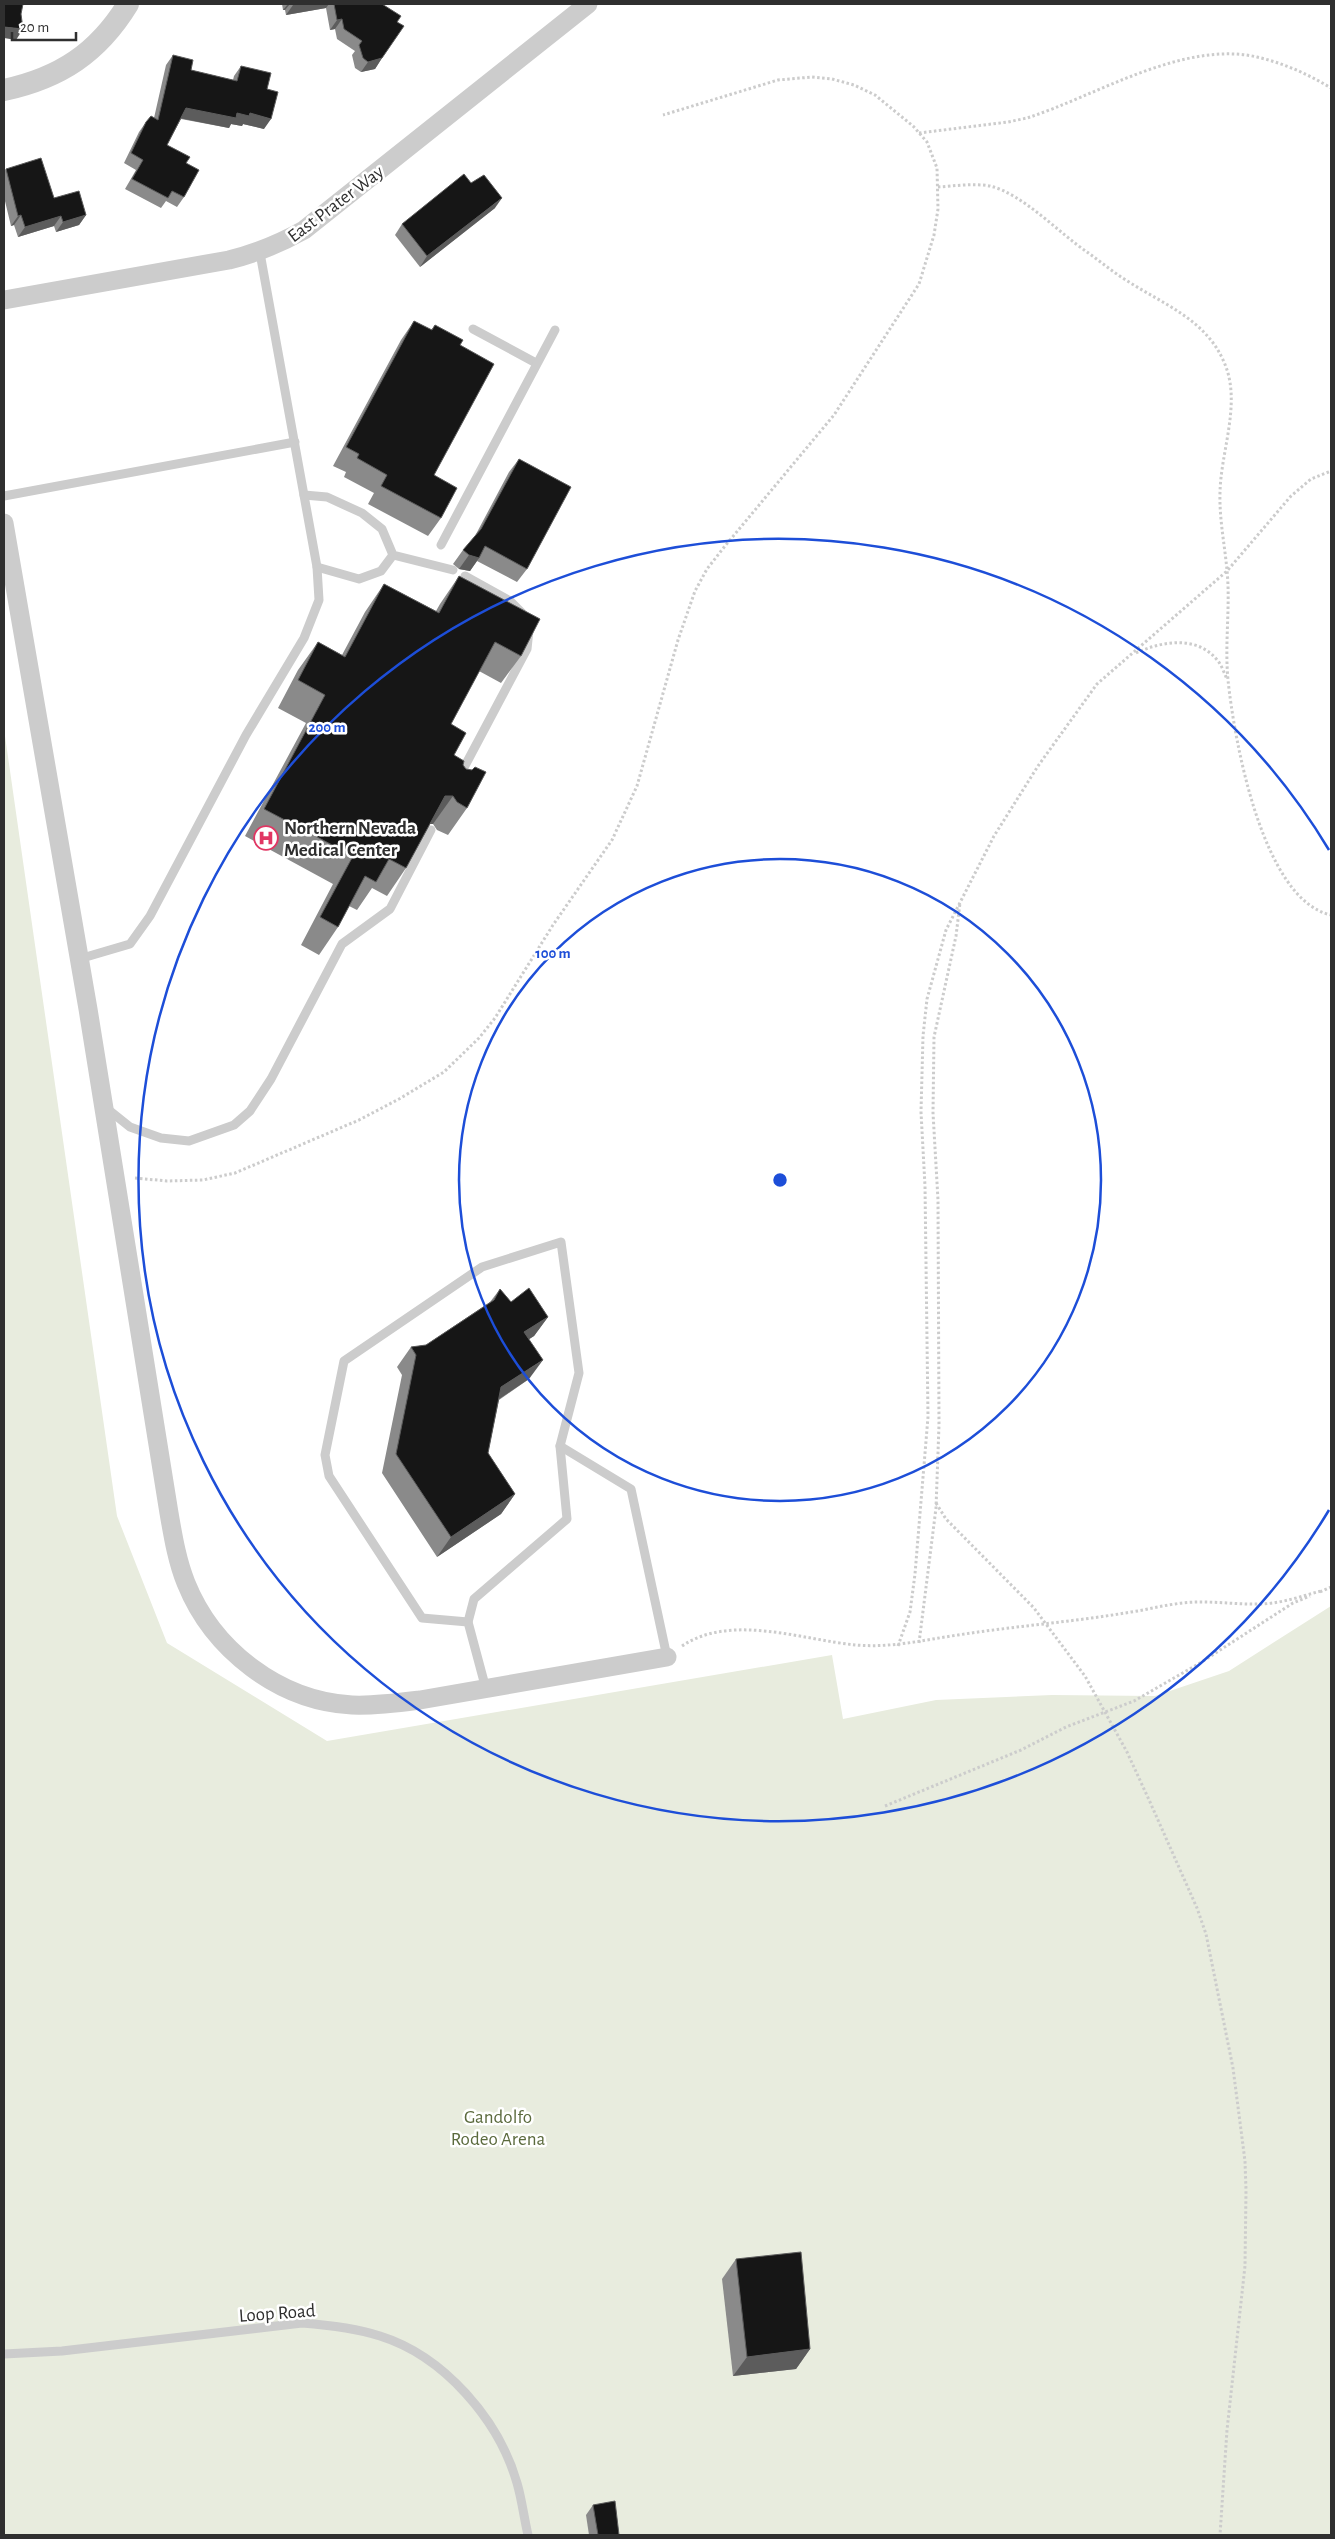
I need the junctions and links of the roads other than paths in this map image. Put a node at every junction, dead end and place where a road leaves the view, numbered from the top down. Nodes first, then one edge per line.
1 (128, 4) edge
2 (588, 4) edge
3 (4, 90) edge
4 (260, 253) junction
5 (4, 300) edge
6 (473, 329) dead end
7 (555, 330) dead end
8 (536, 363) junction
9 (295, 442) junction
10 (304, 495) junction
11 (4, 496) edge
12 (4, 523) edge
13 (441, 545) dead end
14 (393, 555) junction
15 (317, 567) junction
16 (453, 570) dead end
17 (465, 576) dead end
18 (455, 784) edge
19 (431, 830) edge
20 (79, 959) junction
21 (103, 1105) junction
22 (560, 1446) junction
23 (468, 1622) junction
24 (667, 1657) joint
25 (486, 1688) junction
26 (4, 2354) edge
27 (528, 2535) edge

1 - 3 street
2 - 4 street, East Prater Way
4 - 5 street, East Prater Way
4 - 9 lane
6 - 8 lane
7 - 8 lane
8 - 13 lane
9 - 10 lane
9 - 11 lane
10 - 14 lane
10 - 15 lane
12 - 20 street
14 - 15 lane
14 - 16 lane
15 - 20 lane
17 - 18 lane
19 - 21 lane
20 - 21 street
21 - 25 street
22 - 23 lane
22 - 23 lane
22 - 24 lane
23 - 25 lane
24 - 25 street
26 - 27 lane, Loop Road

